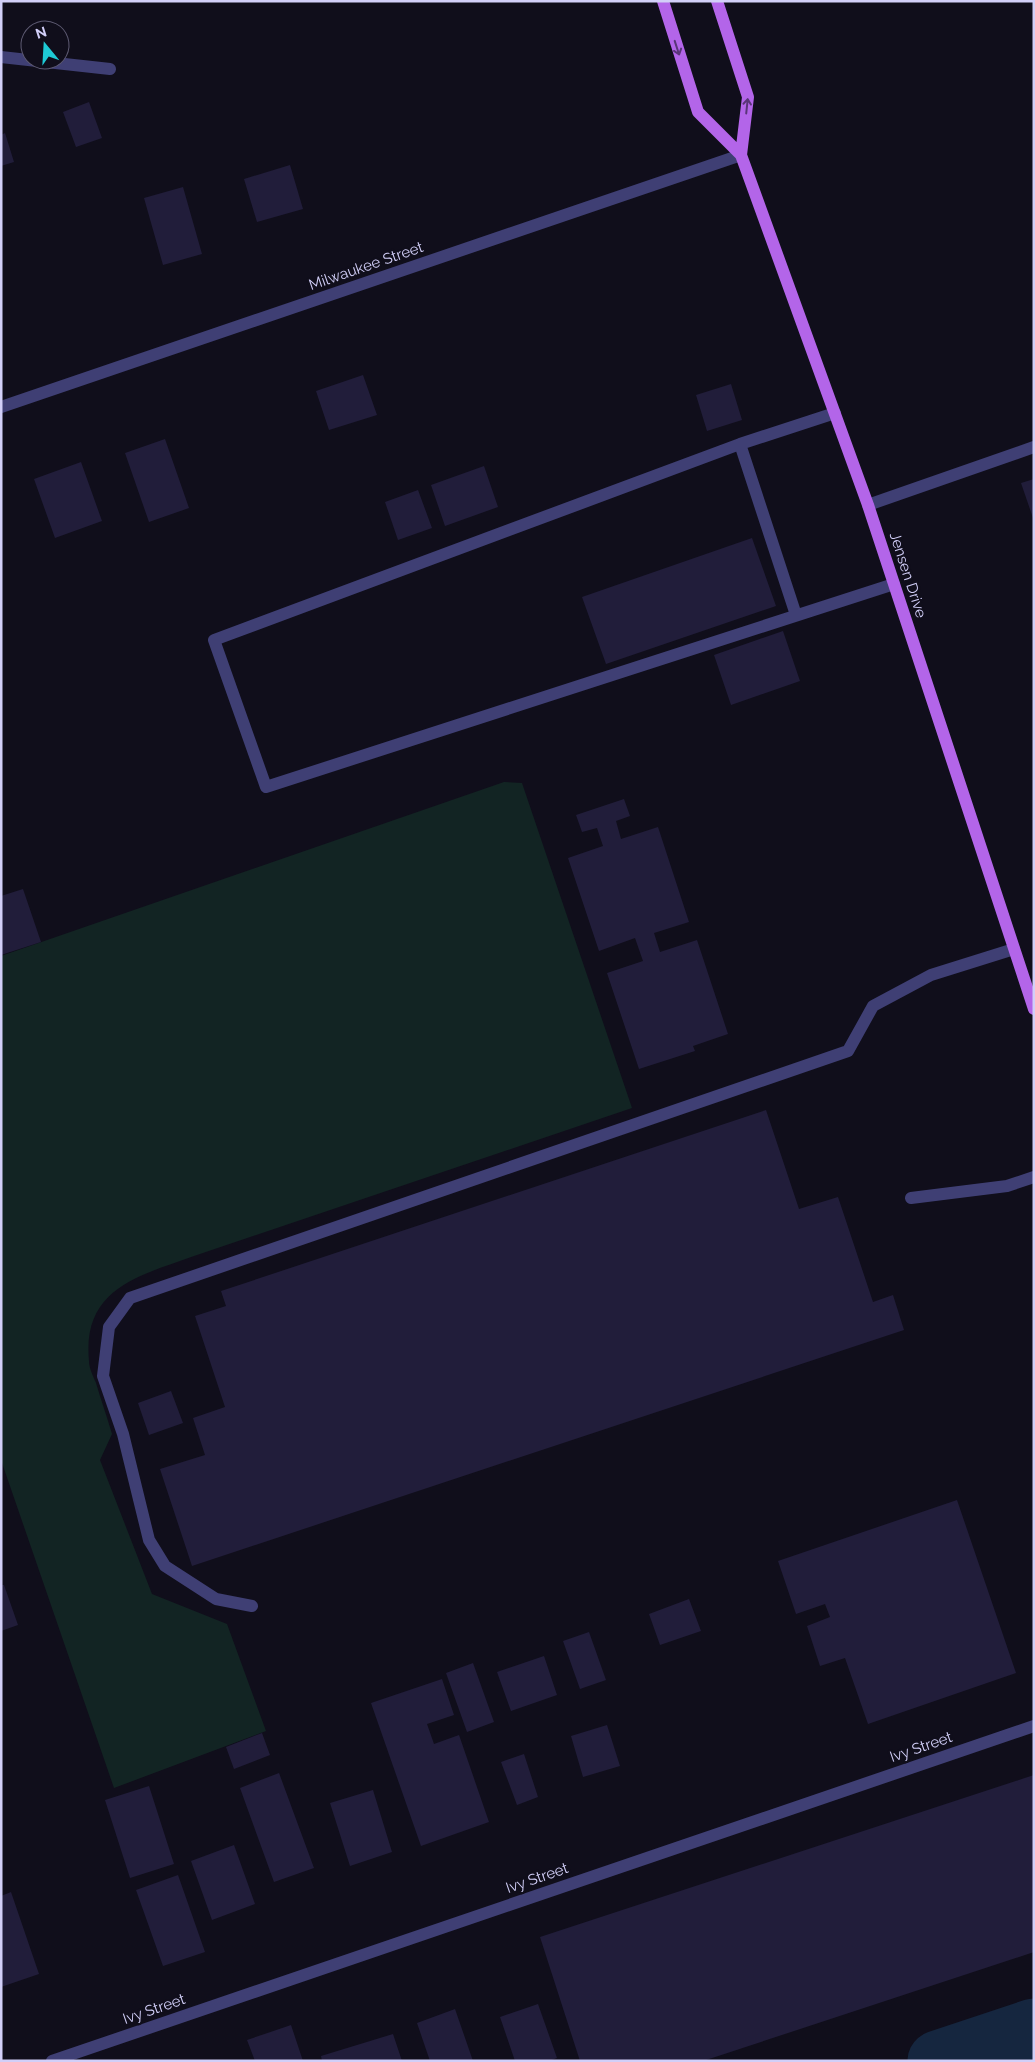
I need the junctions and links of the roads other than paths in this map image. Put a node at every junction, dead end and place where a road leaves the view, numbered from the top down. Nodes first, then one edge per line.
1 (662, 1) edge
2 (717, 1) edge
3 (1, 57) edge
4 (110, 69) dead end
5 (741, 155) junction
6 (1, 407) edge
7 (835, 412) junction
8 (740, 444) junction
9 (1034, 447) edge
10 (868, 505) junction
11 (894, 584) junction
12 (796, 616) junction
13 (1014, 949) junction
14 (1034, 1009) edge
15 (1034, 1177) edge
16 (911, 1198) dead end
17 (252, 1606) dead end
18 (1034, 1726) edge
19 (52, 2061) edge

1 -> 5 main road, Jensen Drive
5 -> 2 main road, Jensen Drive
3 - 4 street
5 - 6 street, Milwaukee Street
5 - 7 main road, Jensen Drive
7 - 8 street
7 - 10 main road, Jensen Drive
8 - 12 street
8 - 12 street
9 - 10 street
10 - 11 main road, Jensen Drive
11 - 12 street
11 - 13 main road, Jensen Drive
13 - 14 main road, Jensen Drive
13 - 17 street
15 - 16 street
18 - 19 street, Ivy Street

